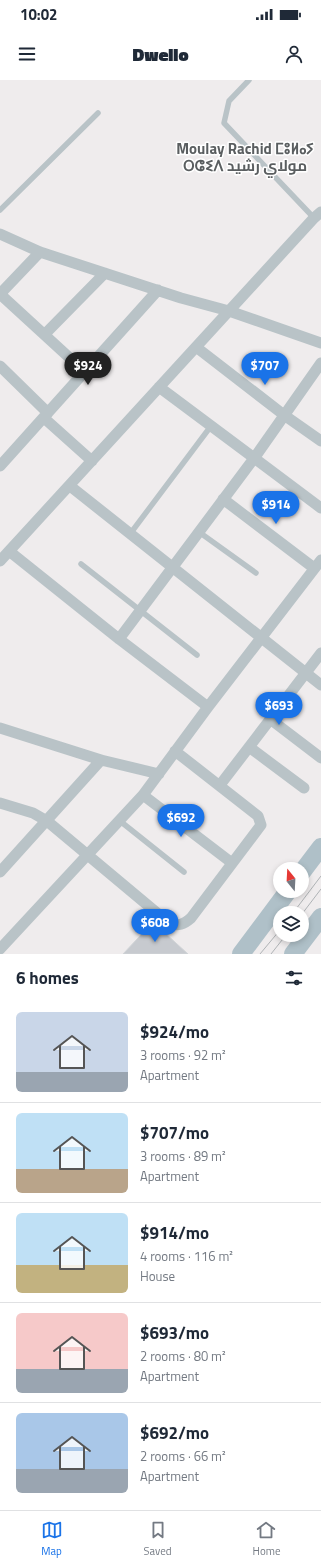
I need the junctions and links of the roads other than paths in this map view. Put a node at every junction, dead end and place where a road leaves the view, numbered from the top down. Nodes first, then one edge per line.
1 (249, 80) edge
2 (98, 113) dead end
3 (0, 210) edge
4 (318, 215) edge
5 (0, 234) edge
6 (40, 252) junction
7 (105, 273) junction
8 (158, 290) junction
9 (0, 294) edge
10 (229, 311) junction
11 (45, 334) junction
12 (321, 343) edge
13 (196, 347) junction
14 (321, 363) edge
15 (0, 366) edge
16 (85, 372) junction
17 (159, 387) junction
18 (284, 415) junction
19 (46, 416) junction
20 (211, 425) junction
21 (321, 441) edge
22 (254, 457) junction
23 (92, 461) junction
24 (0, 466) edge
25 (70, 486) junction
26 (223, 500) junction
27 (321, 508) edge
28 (199, 532) junction
29 (129, 534) junction
30 (9, 551) junction
31 (0, 560) edge
32 (81, 564) dead end
33 (318, 564) edge
34 (172, 568) junction
35 (256, 573) dead end
36 (141, 610) junction
37 (260, 638) junction
38 (119, 639) junction
39 (321, 653) edge
40 (197, 655) dead end
41 (305, 673) junction
42 (321, 686) edge
43 (208, 707) junction
44 (270, 719) junction
45 (0, 728) edge
46 (249, 746) junction
47 (175, 751) junction
48 (321, 758) edge
49 (101, 760) junction
50 (159, 774) junction
51 (220, 785) junction
52 (304, 788) dead end
53 (143, 795) junction
54 (0, 803) edge
55 (47, 821) junction
56 (120, 821) junction
57 (321, 847) edge
58 (88, 856) junction
59 (232, 863) junction
60 (309, 863) edge
61 (0, 872) edge
62 (184, 872) dead end
63 (283, 898) edge
64 (321, 917) edge
65 (0, 949) edge
66 (241, 954) edge
67 (293, 954) edge

1 - 4 lane
2 - 3 lane
4 - 10 street
5 - 6 street
6 - 7 street
6 - 9 street
7 - 8 street
7 - 11 street
8 - 10 street
8 - 16 street
9 - 11 street
10 - 12 street
10 - 13 street
11 - 16 street
13 - 17 street
13 - 18 street
14 - 18 street
15 - 19 street
16 - 19 street
17 - 20 street
17 - 23 street
18 - 21 street
18 - 22 street
19 - 23 street
19 - 24 street
20 - 22 street
20 - 29 lane
22 - 26 street
22 - 27 street
23 - 25 street
25 - 29 street
25 - 30 street
26 - 28 street
26 - 33 street
28 - 34 street
28 - 35 lane
29 - 34 street
30 - 31 street
30 - 38 street
32 - 36 lane
33 - 37 street
34 - 36 street
34 - 37 street
36 - 38 street
36 - 40 lane
37 - 41 street
37 - 43 street
38 - 43 street
39 - 41 street
41 - 42 street
41 - 44 street
43 - 47 street
44 - 46 street
44 - 48 street
45 - 49 street
46 - 51 street
46 - 52 street
47 - 50 street
47 - 51 street
49 - 50 street
49 - 55 street
50 - 53 street
51 - 59 street
53 - 56 street
53 - 59 street
54 - 55 street
55 - 58 street
55 - 61 street
56 - 58 street
56 - 62 lane
57 - 60 main road
58 - 59 street
58 - 65 street
63 - 66 main road
64 - 67 main road

